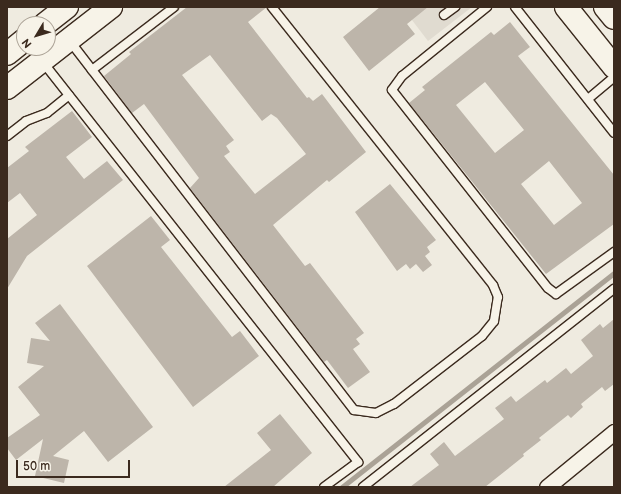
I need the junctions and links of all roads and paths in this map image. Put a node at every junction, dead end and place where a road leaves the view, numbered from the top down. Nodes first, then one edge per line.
1 (112, 7) edge
2 (174, 7) edge
3 (272, 7) edge
4 (455, 7) edge
5 (487, 7) edge
6 (515, 7) edge
7 (566, 7) edge
8 (605, 7) edge
9 (444, 15) dead end
10 (56, 18) edge
11 (614, 18) edge
12 (69, 40) junction
13 (56, 46) edge
14 (16, 47) edge
15 (7, 54) edge
16 (35, 56) edge
17 (39, 56) edge
18 (614, 67) edge
19 (92, 70) junction
20 (614, 77) edge
21 (7, 88) edge
22 (69, 95) junction
23 (588, 99) junction
24 (614, 133) edge
25 (7, 136) edge
26 (614, 252) edge
27 (614, 289) edge
28 (614, 432) edge
29 (324, 487) edge
30 (363, 487) edge
31 (547, 487) edge

1 - 12 main road
2 - 19 lane
3 - 19 lane
4 - 9 lane
5 - 26 lane
6 - 23 lane
7 - 18 main road
8 - 11 main road
10 - 12 main road
12 - 13 main road
12 - 19 lane
14 - 15 main road
16 - 21 main road
17 - 22 lane
20 - 23 lane
22 - 25 lane
22 - 29 lane
23 - 24 lane
27 - 30 lane
28 - 31 street

